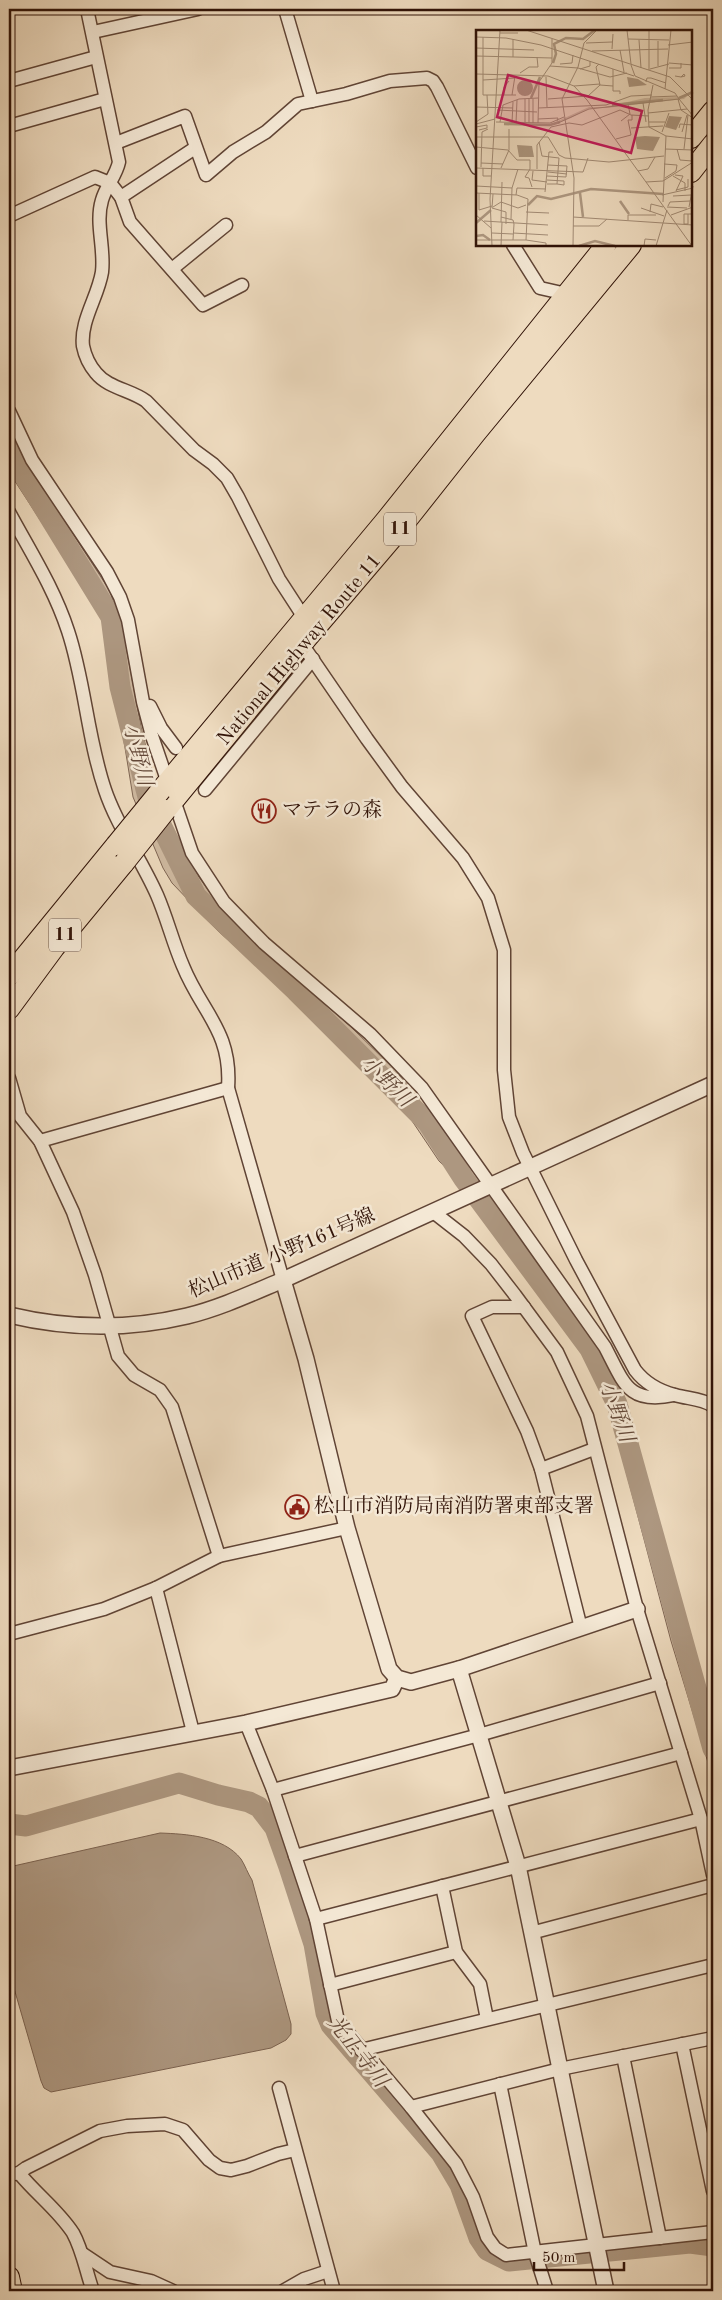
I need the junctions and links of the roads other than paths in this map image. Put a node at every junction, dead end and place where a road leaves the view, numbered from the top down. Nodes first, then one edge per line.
1 (87, 9) edge
2 (198, 9) edge
3 (285, 9) edge
4 (93, 32) junction
5 (96, 57) junction
6 (9, 81) edge
7 (105, 99) junction
8 (312, 101) junction
9 (713, 111) edge
10 (9, 126) edge
11 (692, 137) edge
12 (116, 143) junction
13 (713, 144) edge
14 (195, 148) junction
15 (476, 166) edge
16 (692, 171) edge
17 (110, 183) junction
18 (121, 197) junction
19 (9, 216) edge
20 (226, 226) dead end
21 (514, 246) edge
22 (605, 246) edge
23 (630, 246) edge
24 (172, 269) junction
25 (242, 285) dead end
26 (577, 296) junction
27 (9, 412) edge
28 (9, 512) edge
29 (303, 616) junction
30 (308, 651) junction
31 (143, 702) junction
32 (176, 748) dead end
33 (206, 790) dead end
34 (167, 796) junction
35 (120, 854) junction
36 (9, 976) edge
37 (9, 1009) edge
38 (9, 1078) edge
39 (713, 1084) edge
40 (228, 1088) junction
41 (40, 1141) junction
42 (530, 1168) junction
43 (488, 1187) junction
44 (432, 1211) junction
45 (283, 1280) junction
46 (524, 1307) junction
47 (9, 1316) edge
48 (109, 1327) junction
49 (674, 1395) junction
50 (713, 1406) edge
51 (594, 1449) junction
52 (540, 1469) junction
53 (347, 1528) junction
54 (219, 1556) junction
55 (156, 1588) junction
56 (637, 1609) junction
57 (580, 1628) junction
58 (9, 1634) edge
59 (459, 1669) junction
60 (398, 1678) junction
61 (660, 1683) junction
62 (246, 1723) junction
63 (193, 1732) junction
64 (479, 1735) junction
65 (681, 1752) junction
66 (9, 1768) edge
67 (272, 1790) junction
68 (498, 1801) junction
69 (701, 1819) junction
70 (295, 1856) junction
71 (518, 1866) junction
72 (713, 1875) edge
73 (713, 1885) edge
74 (442, 1886) junction
75 (316, 1919) junction
76 (532, 1933) junction
77 (456, 1952) junction
78 (713, 1965) edge
79 (330, 1984) junction
80 (547, 2005) junction
81 (487, 2019) junction
82 (713, 2038) edge
83 (682, 2044) junction
84 (360, 2050) junction
85 (622, 2056) junction
86 (560, 2069) junction
87 (500, 2084) junction
88 (279, 2088) dead end
89 (411, 2107) junction
90 (295, 2150) junction
91 (14, 2174) edge
92 (713, 2191) edge
93 (713, 2232) edge
94 (660, 2238) junction
95 (595, 2245) junction
96 (535, 2252) junction
97 (83, 2254) junction
98 (328, 2271) junction
99 (9, 2278) edge
100 (12, 2291) edge
101 (93, 2291) edge
102 (174, 2291) edge
103 (283, 2291) edge
104 (334, 2291) edge
105 (547, 2291) edge
106 (606, 2291) edge

1 - 4 street
2 - 4 street
3 - 8 street
4 - 5 street
5 - 6 street
5 - 7 street
7 - 10 street
7 - 12 street
8 - 14 street
8 - 15 street
9 - 11 highway
12 - 14 street
12 - 17 street
13 - 16 highway
14 - 18 street
17 - 18 street
17 - 19 street
17 - 29 street
18 - 24 street
20 - 24 street
21 - 26 street
22 - 26 highway, National Highway Route 11 / 11
23 - 26 highway, National Highway Route 11 / 11
24 - 25 street
26 - 29 highway, National Highway Route 11 / 11
26 - 30 highway, National Highway Route 11 / 11
27 - 31 street
28 - 40 street
29 - 30 street
29 - 34 highway, National Highway Route 11 / 11
30 - 33 street
30 - 34 highway, National Highway Route 11 / 11
30 - 42 street
31 - 32 street
31 - 34 street
34 - 35 highway, National Highway Route 11 / 11, bridge
34 - 43 street
35 - 36 highway, National Highway Route 11 / 11
35 - 37 highway, National Highway Route 11 / 11
38 - 41 street
39 - 42 street, 松山市道 小野161号線
40 - 41 street
40 - 45 street
41 - 48 street
42 - 43 street, 松山市道 小野161号線
42 - 49 street
43 - 44 street, 松山市道 小野161号線
43 - 49 street
44 - 45 street, 松山市道 小野161号線
44 - 46 street
45 - 48 street, 松山市道 小野161号線
45 - 53 street
46 - 51 street
46 - 52 street
47 - 48 street, 松山市道 小野161号線
48 - 54 street
49 - 50 street
51 - 52 street
51 - 56 street
52 - 57 street
53 - 54 street
53 - 60 street
54 - 55 street
55 - 58 street
55 - 63 street
56 - 57 street
56 - 61 street
57 - 59 street
59 - 60 street
59 - 64 street
60 - 62 street
61 - 64 street
61 - 65 street
62 - 63 street
62 - 67 street
63 - 66 street
64 - 67 street
64 - 68 street
65 - 68 street
65 - 69 street
67 - 70 street
68 - 70 street
68 - 71 street
69 - 71 street
69 - 72 street
70 - 75 street
71 - 74 street
71 - 76 street
73 - 76 street
74 - 75 street
74 - 77 street
75 - 79 street
76 - 80 street
77 - 79 street
77 - 81 street
78 - 80 street
79 - 84 street
80 - 81 street
80 - 86 street
81 - 84 street
82 - 83 street
83 - 85 street
83 - 92 street
84 - 89 street
85 - 86 street
85 - 94 street
86 - 87 street
86 - 95 street
87 - 89 street
87 - 96 street
88 - 90 street
89 - 96 street
90 - 91 street
90 - 98 street
91 - 97 street
93 - 94 street
94 - 95 street
95 - 96 street
95 - 106 street
96 - 105 street
97 - 101 street
97 - 102 street
98 - 103 street
98 - 104 street
99 - 100 highway

